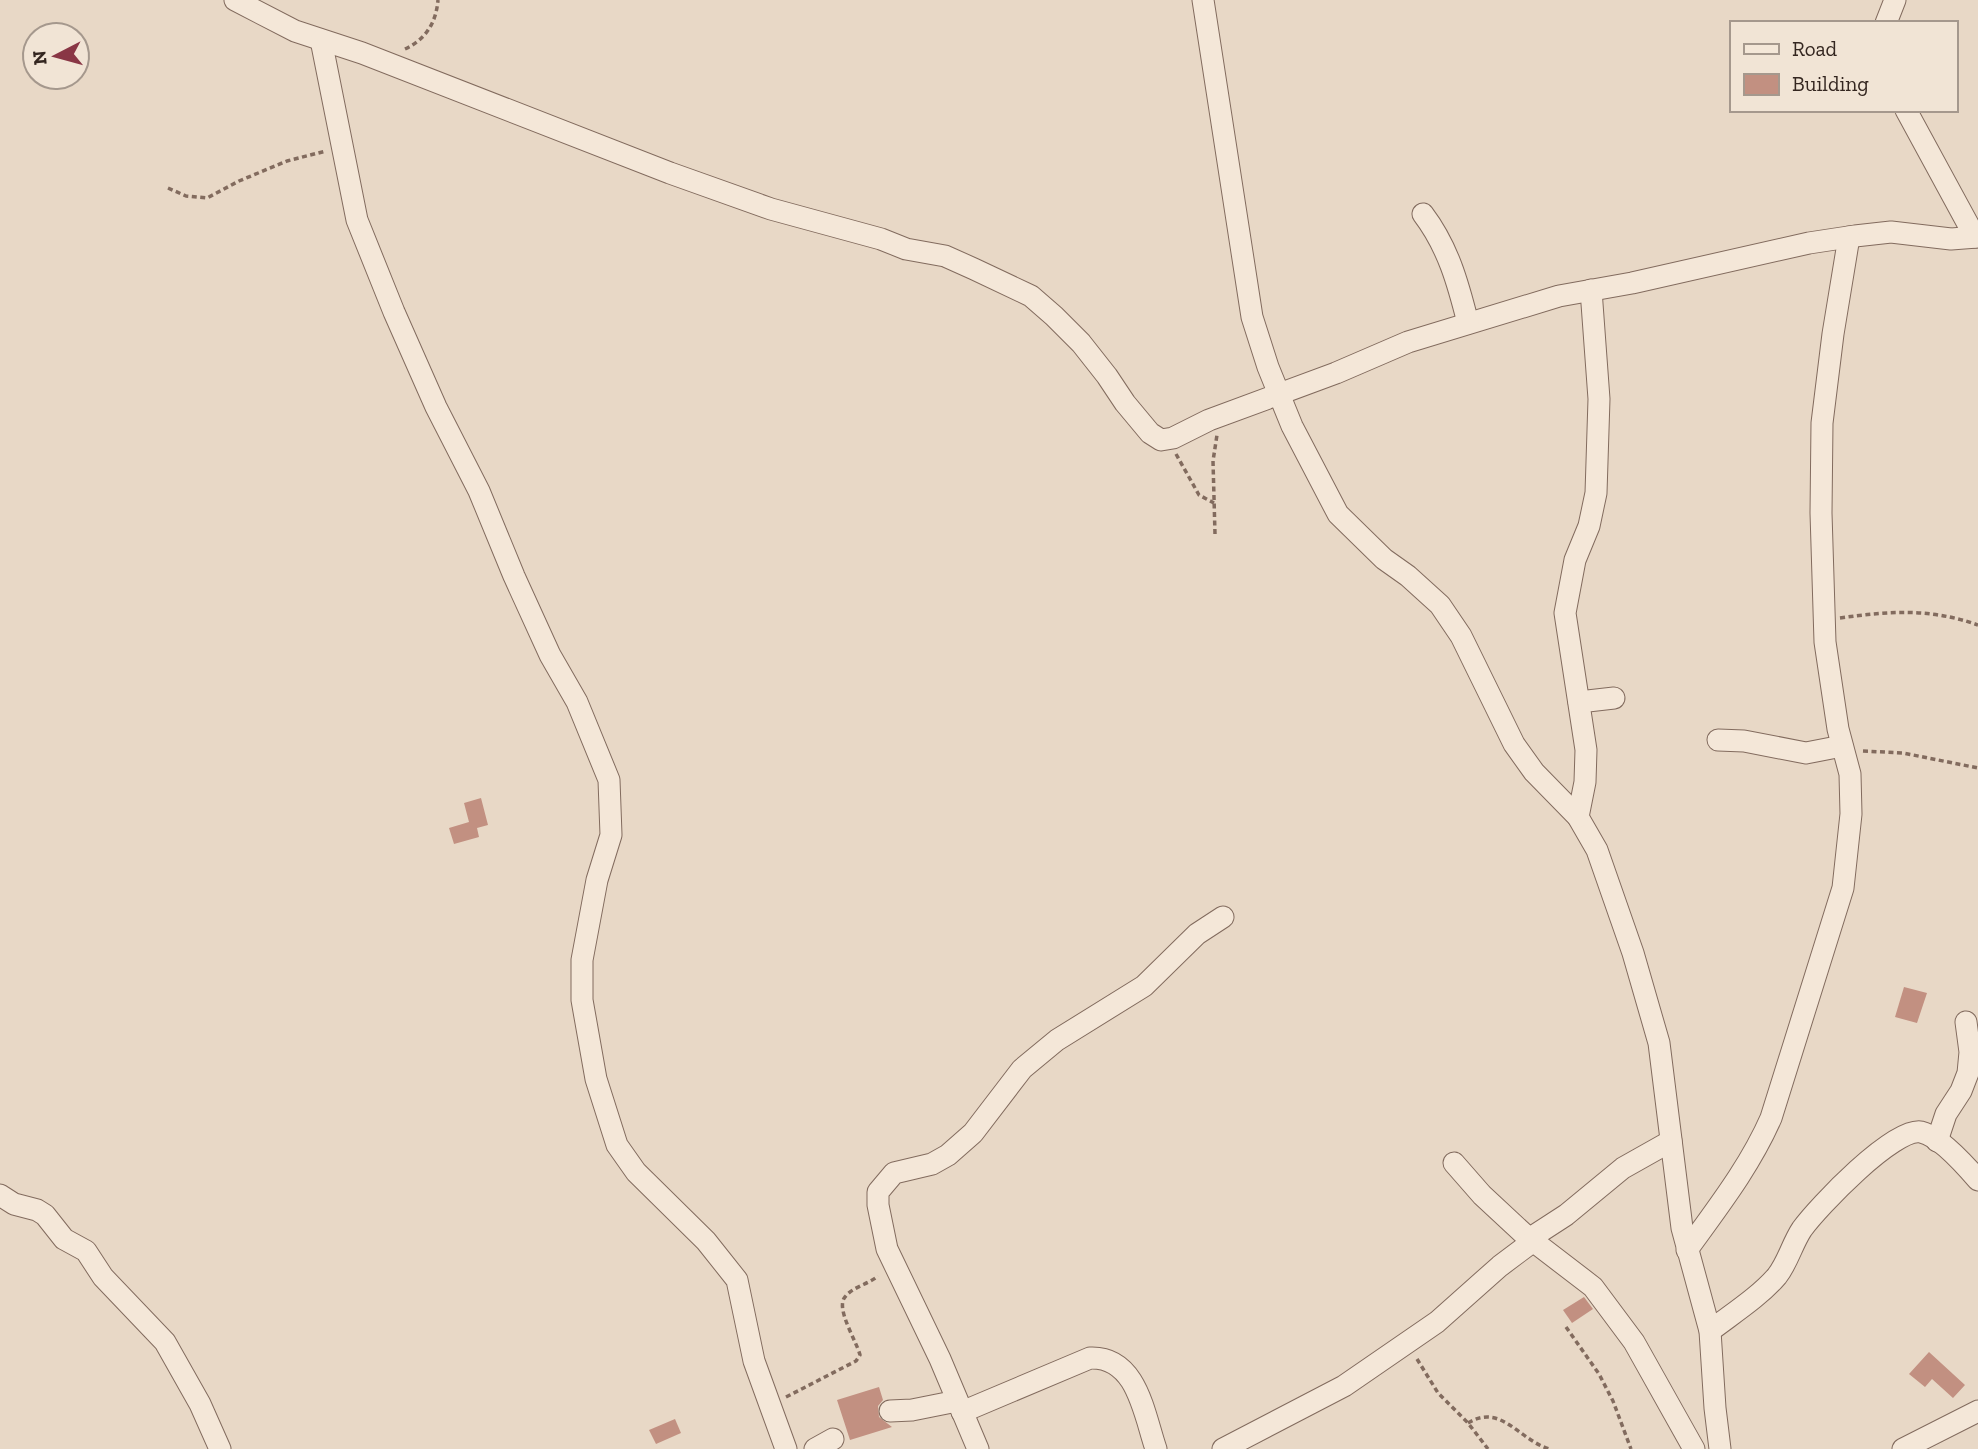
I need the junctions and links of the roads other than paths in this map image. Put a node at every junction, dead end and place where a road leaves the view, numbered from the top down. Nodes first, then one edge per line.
1 (235, 0) edge
2 (1203, 0) edge
3 (1895, 0) edge
4 (1887, 21) edge
5 (321, 40) junction
6 (1907, 112) edge
7 (1423, 214) dead end
8 (1849, 237) junction
9 (1977, 237) edge
10 (1591, 290) junction
11 (1468, 323) junction
12 (1279, 394) junction
13 (1614, 698) dead end
14 (1579, 702) junction
15 (1718, 740) dead end
16 (1843, 748) junction
17 (1578, 817) junction
18 (1223, 917) dead end
19 (1966, 1022) dead end
20 (1671, 1141) junction
21 (1937, 1141) junction
22 (1454, 1163) dead end
23 (1978, 1180) edge
24 (0, 1195) edge
25 (1531, 1240) junction
26 (1687, 1250) junction
27 (1710, 1331) junction
28 (960, 1407) junction
29 (890, 1411) dead end
30 (1978, 1411) edge
31 (219, 1449) edge
32 (786, 1449) edge
33 (978, 1449) edge
34 (1156, 1449) edge
35 (1223, 1449) edge
36 (1694, 1449) edge
37 (1720, 1449) edge
38 (1903, 1449) edge

1 - 5 street
2 - 12 street
3 - 4 street
5 - 12 street
5 - 32 street
6 - 9 street
7 - 11 street
8 - 9 street
8 - 10 street
8 - 16 street
10 - 11 street
10 - 14 street
11 - 12 street
12 - 17 street
13 - 14 street
14 - 17 street
15 - 16 street
16 - 26 street
17 - 20 street
18 - 28 street
19 - 21 street
20 - 25 street
20 - 26 street
21 - 23 street
21 - 27 street
22 - 25 street
24 - 31 street
25 - 35 street
25 - 36 street
26 - 27 street
27 - 37 street
28 - 29 street
28 - 33 street
28 - 34 street
30 - 38 street

